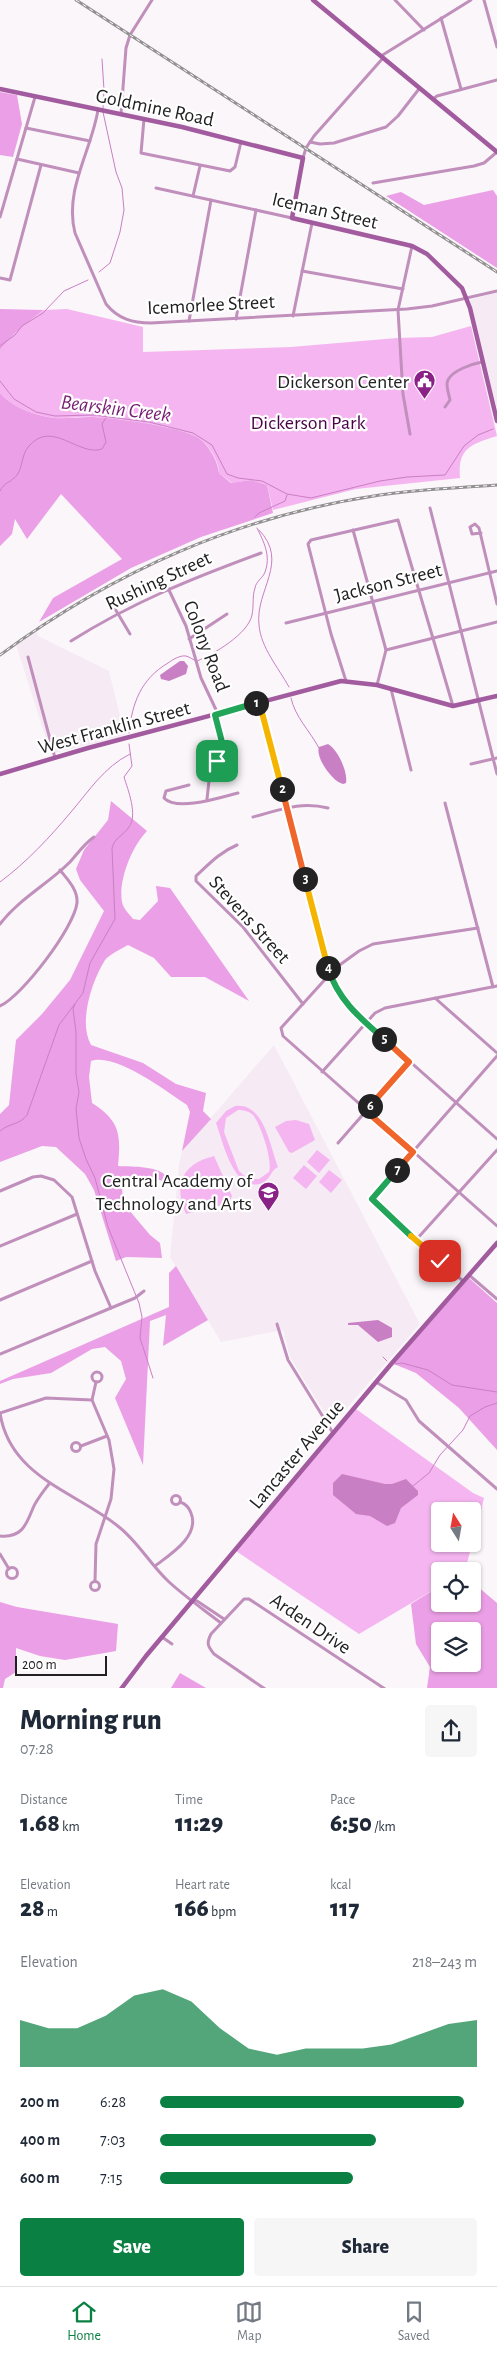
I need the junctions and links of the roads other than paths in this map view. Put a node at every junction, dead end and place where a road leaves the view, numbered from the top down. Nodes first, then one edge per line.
1 (152, 0) edge
2 (312, 0) edge
3 (395, 0) edge
4 (470, 0) edge
5 (484, 0) edge
6 (464, 2) edge
7 (441, 18) junction
8 (424, 30) junction
9 (497, 47) edge
10 (382, 57) junction
11 (497, 80) edge
12 (419, 89) junction
13 (461, 89) junction
14 (0, 90) edge
15 (35, 97) junction
16 (433, 99) junction
17 (98, 110) junction
18 (121, 114) junction
19 (144, 119) junction
20 (26, 128) junction
21 (90, 141) junction
22 (241, 142) junction
23 (310, 142) junction
24 (496, 150) edge
25 (303, 158) junction
26 (17, 159) junction
27 (40, 165) junction
28 (200, 166) junction
29 (79, 173) junction
30 (373, 183) dead end
31 (156, 188) dead end
32 (193, 196) junction
33 (211, 200) junction
34 (256, 210) junction
35 (0, 217) edge
36 (292, 218) junction
37 (312, 223) junction
38 (412, 246) junction
39 (302, 271) junction
40 (0, 278) edge
41 (403, 289) junction
42 (497, 291) edge
43 (466, 298) junction
44 (398, 310) junction
45 (294, 316) junction
46 (236, 320) junction
47 (189, 321) junction
48 (482, 362) junction
49 (445, 407) dead end
50 (497, 422) edge
51 (410, 434) dead end
52 (430, 508) dead end
53 (353, 530) junction
54 (480, 533) dead end
55 (261, 553) dead end
56 (497, 571) edge
57 (490, 572) junction
58 (449, 583) junction
59 (168, 588) junction
60 (419, 591) junction
61 (373, 602) junction
62 (497, 604) edge
63 (114, 607) dead end
64 (326, 613) junction
65 (118, 614) junction
66 (227, 614) dead end
67 (497, 622) edge
68 (286, 623) dead end
69 (460, 631) junction
70 (130, 634) dead end
71 (431, 638) junction
72 (190, 639) junction
73 (71, 641) dead end
74 (386, 650) junction
75 (28, 657) dead end
76 (346, 681) junction
77 (377, 685) junction
78 (391, 689) junction
79 (497, 696) edge
80 (478, 701) junction
81 (258, 702) junction
82 (453, 706) junction
83 (216, 714) junction
84 (55, 758) junction
85 (495, 758) edge
86 (470, 764) dead end
87 (411, 770) dead end
88 (0, 774) edge
89 (497, 774) edge
90 (189, 785) dead end
91 (238, 793) dead end
92 (208, 799) junction
93 (445, 803) dead end
94 (287, 808) junction
95 (328, 808) dead end
96 (253, 817) dead end
97 (94, 837) dead end
98 (237, 845) dead end
99 (60, 870) junction
100 (0, 924) edge
101 (478, 928) junction
102 (330, 973) junction
103 (495, 987) edge
104 (435, 998) junction
105 (303, 1004) junction
106 (0, 1006) edge
107 (366, 1023) junction
108 (497, 1055) edge
109 (409, 1062) junction
110 (322, 1072) junction
111 (456, 1103) junction
112 (366, 1111) junction
113 (497, 1139) edge
114 (338, 1143) dead end
115 (497, 1150) edge
116 (413, 1152) junction
117 (0, 1191) edge
118 (460, 1192) junction
119 (77, 1214) junction
120 (497, 1226) edge
121 (416, 1240) junction
122 (497, 1243) edge
123 (0, 1246) edge
124 (92, 1261) junction
125 (469, 1275) junction
126 (463, 1281) junction
127 (144, 1291) dead end
128 (497, 1299) edge
129 (0, 1300) edge
130 (111, 1308) junction
131 (277, 1324) dead end
132 (0, 1354) edge
133 (96, 1382) dead end
134 (376, 1382) junction
135 (92, 1400) junction
136 (0, 1413) edge
137 (333, 1433) junction
138 (107, 1436) junction
139 (81, 1446) dead end
140 (49, 1484) junction
141 (497, 1489) edge
142 (180, 1502) dead end
143 (106, 1517) junction
144 (0, 1536) edge
145 (0, 1554) edge
146 (156, 1566) junction
147 (9, 1569) dead end
148 (95, 1581) dead end
149 (193, 1600) junction
150 (224, 1619) junction
151 (221, 1623) junction
152 (162, 1637) junction
153 (172, 1644) dead end
154 (121, 1688) edge
155 (266, 1688) edge
156 (385, 1688) edge

1 - 18 street
2 - 10 main road
3 - 8 street
4 - 6 street
5 - 9 street
6 - 7 street
7 - 8 street
7 - 13 street
8 - 10 street
10 - 12 main road
10 - 23 street
11 - 13 street
12 - 16 main road
12 - 23 street
13 - 16 street
14 - 15 main road, Goldmine Road
15 - 17 main road, Goldmine Road
15 - 20 street
16 - 24 main road
17 - 18 main road, Goldmine Road
17 - 21 street, Icemorlee Street
18 - 19 main road, Goldmine Road
19 - 22 main road, Goldmine Road
19 - 28 street
20 - 21 street
20 - 26 street
21 - 29 street, Icemorlee Street
22 - 25 main road, Goldmine Road
22 - 28 street
23 - 25 street
24 - 30 street
25 - 36 main road
26 - 27 street
26 - 35 street
27 - 29 street
27 - 40 street
28 - 32 street
29 - 47 street, Icemorlee Street
31 - 32 street, Iceman Street
32 - 33 street, Iceman Street
33 - 34 street, Iceman Street
33 - 47 street
34 - 36 street, Iceman Street
34 - 46 street
36 - 37 main road, Iceman Street
37 - 38 main road, Iceman Street
37 - 39 street
38 - 41 street
38 - 43 main road, Iceman Street
39 - 41 street
39 - 45 street
41 - 44 street
42 - 43 street, Icemorlee Street
43 - 44 street, Icemorlee Street
43 - 48 main road
44 - 45 street, Icemorlee Street
44 - 51 street
45 - 46 street, Icemorlee Street
46 - 47 street, Icemorlee Street
48 - 49 street
48 - 50 main road
52 - 58 street
53 - 60 street
53 - 61 street
53 - 64 street
54 - 57 street
55 - 59 street, Rushing Street
56 - 57 street, Jackson Street
57 - 58 street, Jackson Street
57 - 62 street
58 - 60 street, Jackson Street
58 - 69 street
59 - 65 street, Rushing Street
59 - 72 street, Colony Road
60 - 61 street, Jackson Street
60 - 71 street
61 - 64 street, Jackson Street
61 - 74 street
63 - 65 street
64 - 68 street, Jackson Street
64 - 76 street
65 - 70 street
65 - 73 street, Rushing Street
66 - 72 street
67 - 69 street
69 - 71 street
69 - 80 street
71 - 74 street
71 - 82 street
72 - 83 street, Colony Road
74 - 77 street
75 - 84 street
76 - 77 main road, West Franklin Street
76 - 81 main road, West Franklin Street
77 - 78 main road, West Franklin Street
78 - 82 main road, West Franklin Street
78 - 87 street
79 - 80 main road, West Franklin Street
80 - 82 main road, West Franklin Street
80 - 85 street
81 - 83 main road, West Franklin Street
81 - 94 street
83 - 84 main road, West Franklin Street
83 - 92 street, Colony Road
84 - 88 main road, West Franklin Street
85 - 86 street
85 - 89 street
90 - 92 street
91 - 92 street
93 - 101 street
94 - 95 street
94 - 96 street
94 - 102 street
97 - 99 street
98 - 105 street, Stevens Street
99 - 100 street
99 - 106 street
101 - 102 street
101 - 103 street
102 - 105 street
102 - 107 street
103 - 104 street
104 - 107 street
104 - 108 street
105 - 110 street
107 - 109 street
107 - 110 street
108 - 111 street
109 - 111 street
109 - 112 street
110 - 112 street
111 - 113 street
111 - 116 street
112 - 114 street
112 - 116 street
115 - 118 street
116 - 118 street
116 - 121 street
117 - 119 street
118 - 120 street
118 - 121 street
119 - 123 street
119 - 124 street
121 - 126 street
122 - 125 main road, Lancaster Avenue
124 - 129 street
124 - 130 street
125 - 126 main road, Lancaster Avenue
125 - 128 street
126 - 134 main road, Lancaster Avenue
127 - 130 street
130 - 132 street
131 - 137 street
133 - 135 street
134 - 137 main road, Lancaster Avenue
134 - 141 street
135 - 136 street
135 - 138 street
136 - 140 street
137 - 149 main road, Lancaster Avenue
138 - 139 street
138 - 143 street
140 - 143 street
140 - 144 street
142 - 146 street
143 - 146 street
143 - 148 street
145 - 147 street
146 - 149 street
149 - 150 street
149 - 151 street
149 - 152 main road, Lancaster Avenue
150 - 151 street
150 - 156 street, Arden Drive
151 - 155 street
152 - 153 street
152 - 154 main road, Lancaster Avenue

